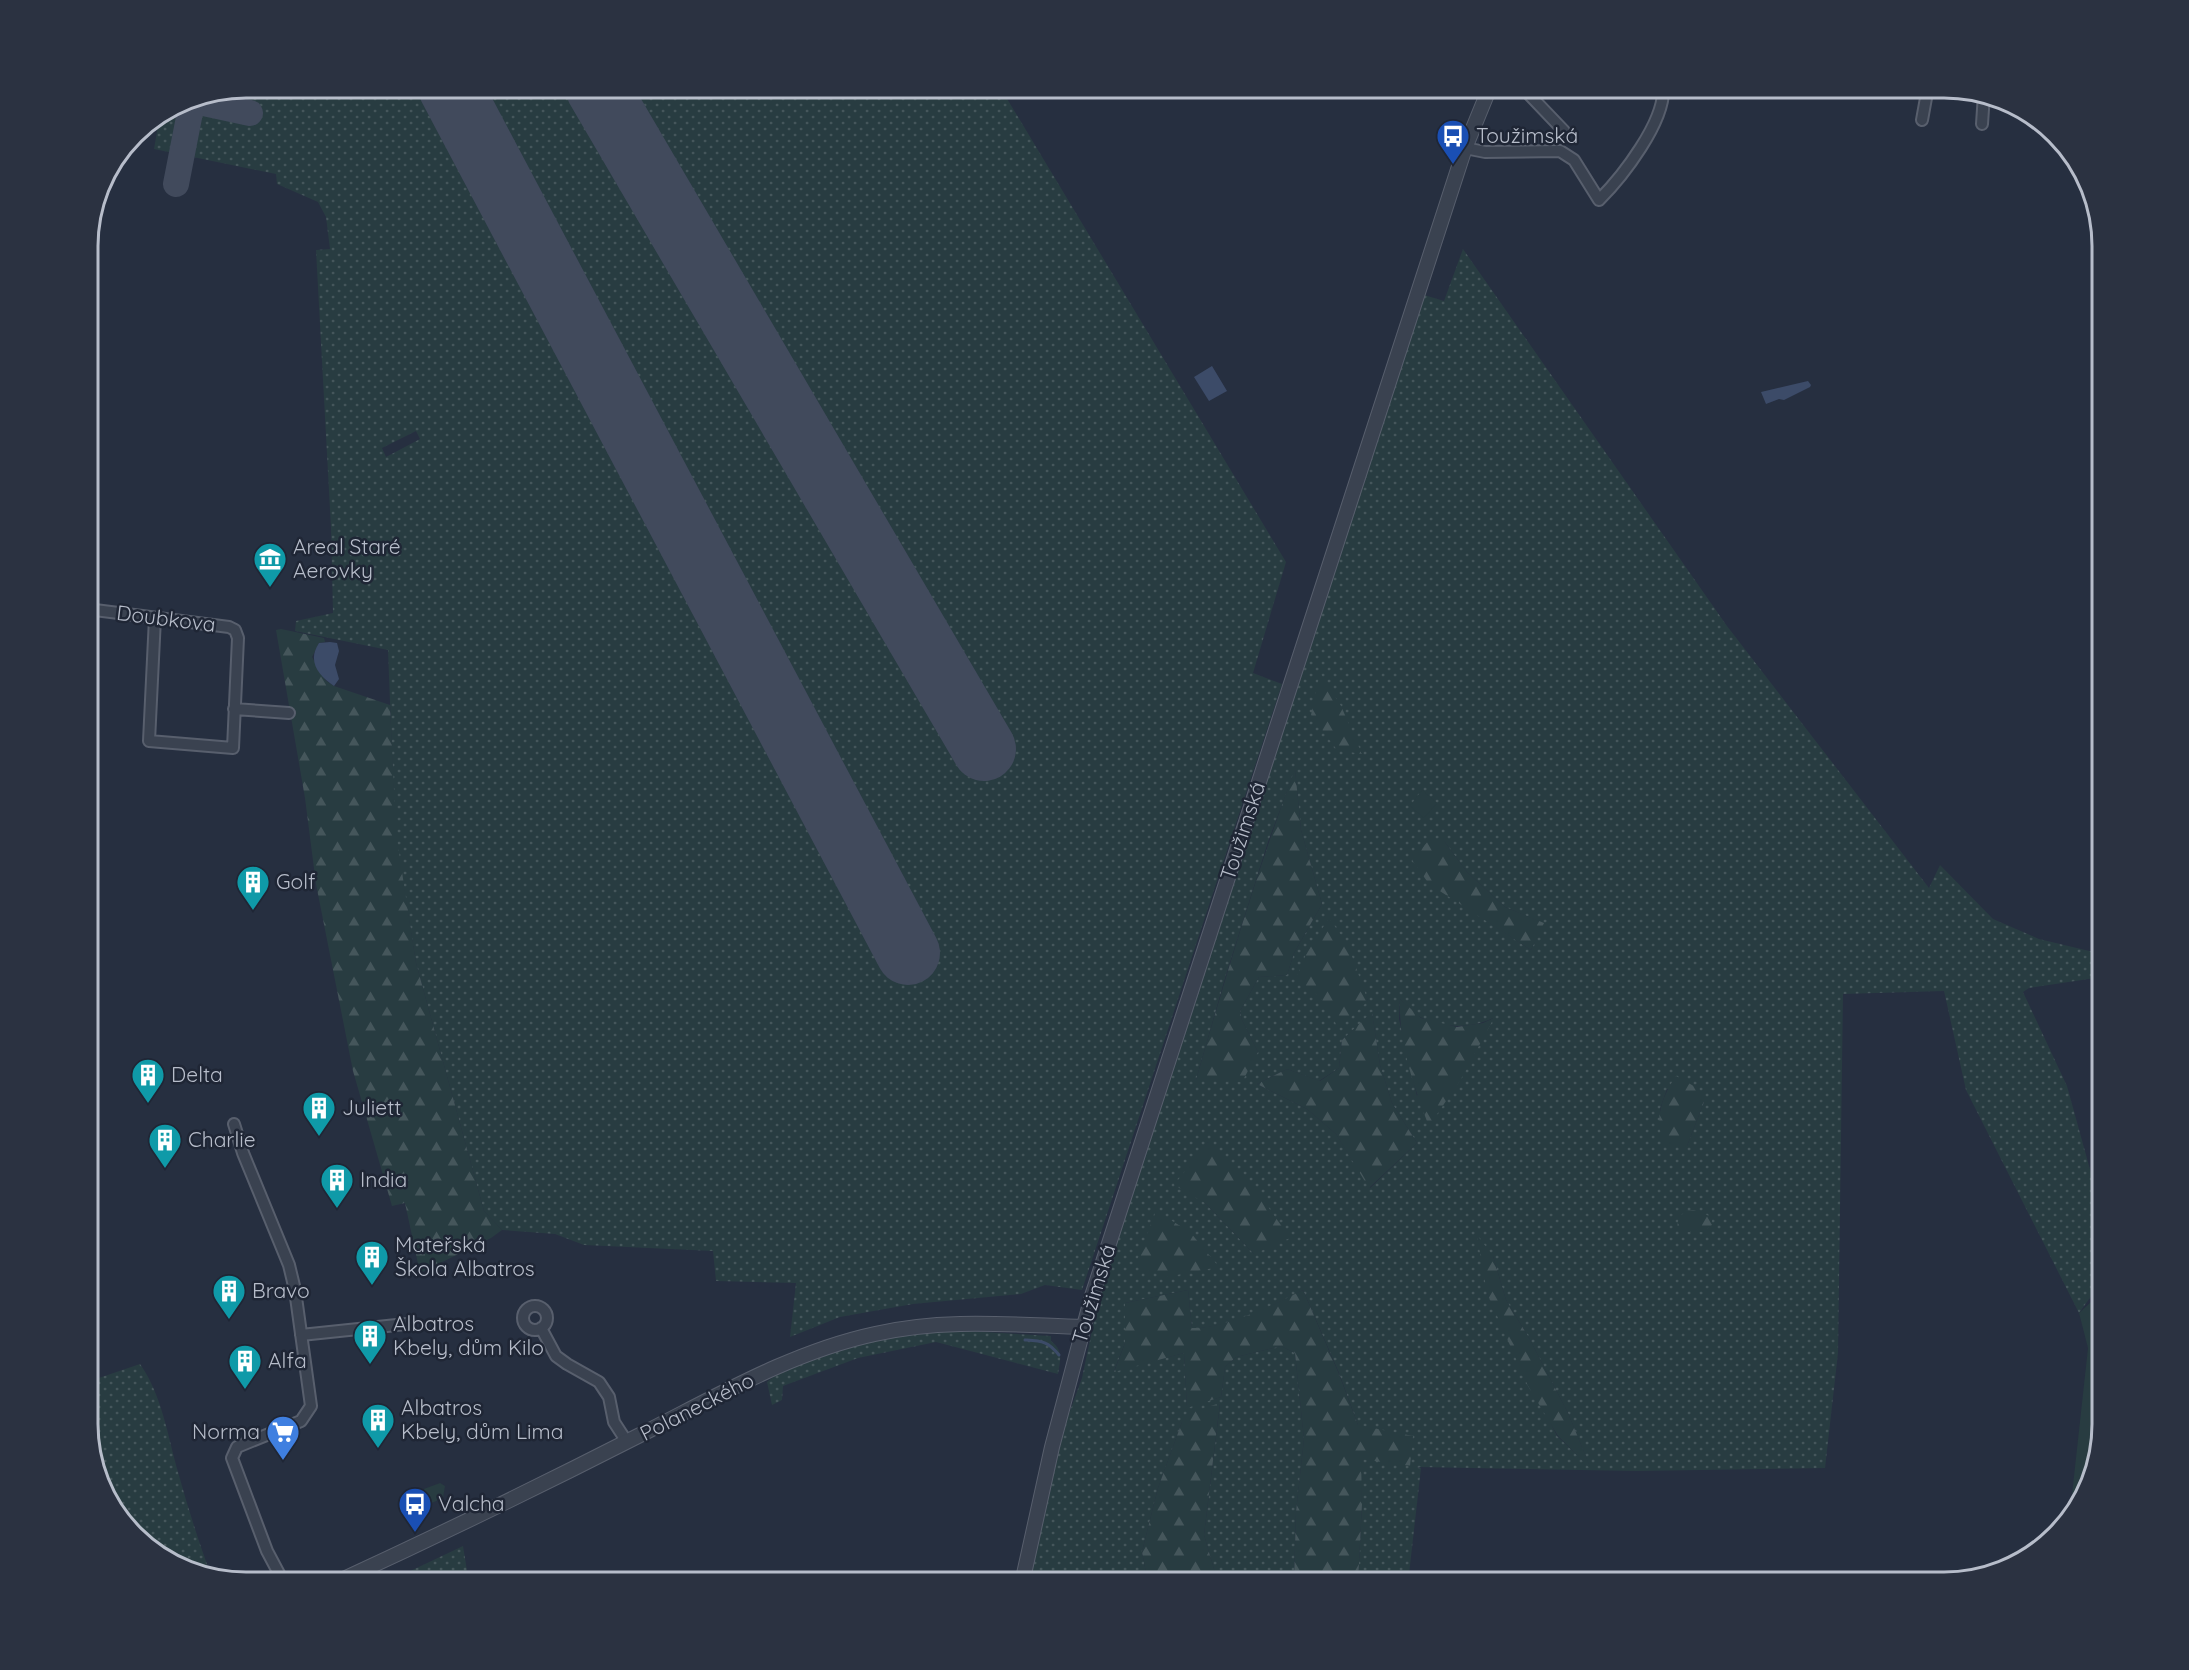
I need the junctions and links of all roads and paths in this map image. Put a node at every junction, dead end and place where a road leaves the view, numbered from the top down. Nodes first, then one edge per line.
1 (1486, 97) edge
2 (1532, 97) edge
3 (1662, 97) edge
4 (1926, 97) edge
5 (1983, 103) edge
6 (1922, 120) dead end
7 (1982, 124) dead end
8 (1564, 131) dead end
9 (1465, 148) junction
10 (98, 610) edge
11 (155, 618) junction
12 (234, 709) junction
13 (289, 713) dead end
14 (234, 1124) dead end
15 (406, 1324) dead end
16 (1084, 1327) junction
17 (541, 1328) dead end
18 (301, 1335) junction
19 (627, 1442) junction
20 (278, 1572) edge
21 (358, 1572) edge
22 (1025, 1572) edge

1 - 9 street, Toužimská
2 - 8 street
3 - 9 street
4 - 6 street
5 - 7 street
9 - 16 street, Toužimská
10 - 11 street, Doubkova
11 - 12 street, Doubkova
11 - 12 street, Doubkova
12 - 13 street
14 - 18 street
15 - 18 street
16 - 19 street, Polaneckého
16 - 22 street, Toužimská
17 - 19 street
18 - 20 street
19 - 21 street, Polaneckého

